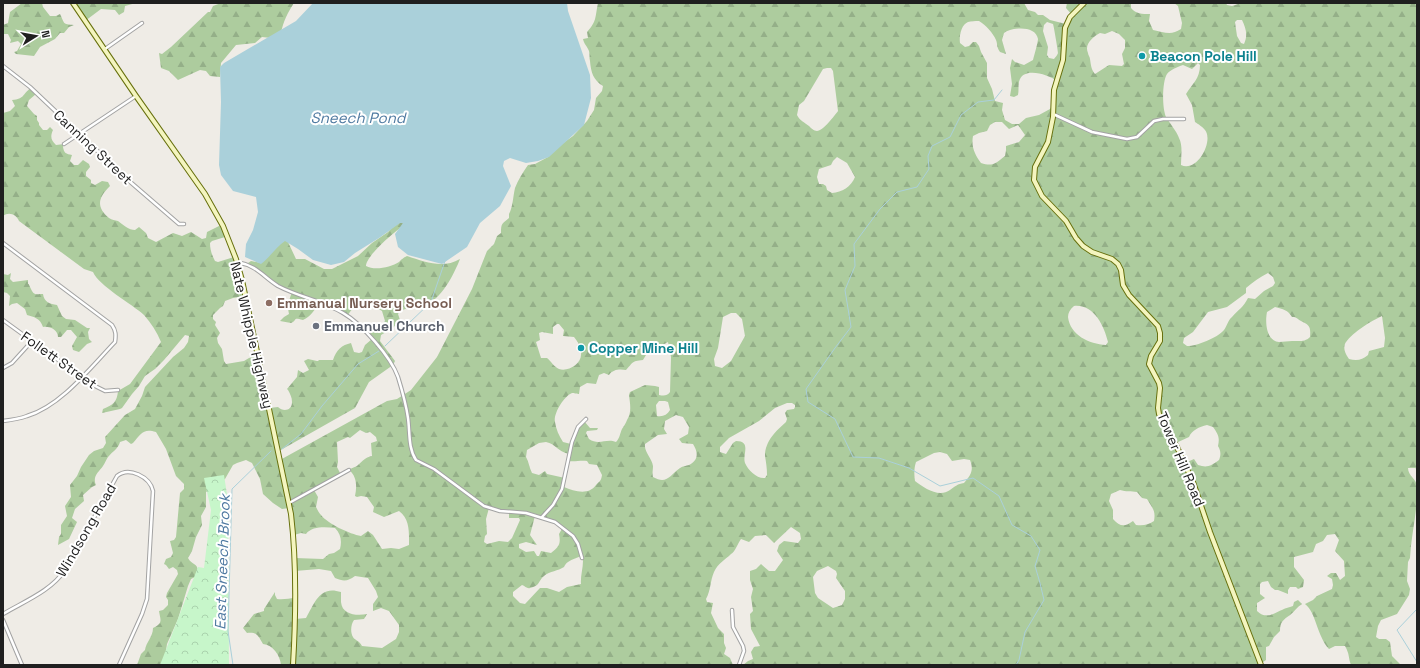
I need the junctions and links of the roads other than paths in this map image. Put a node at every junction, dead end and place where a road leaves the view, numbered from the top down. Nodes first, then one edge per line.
1 (73, 3) edge
2 (1084, 3) edge
3 (142, 23) dead end
4 (105, 49) junction
5 (3, 66) edge
6 (136, 96) junction
7 (1053, 114) junction
8 (1184, 119) dead end
9 (80, 134) junction
10 (64, 144) dead end
11 (184, 224) dead end
12 (3, 243) edge
13 (237, 262) junction
14 (3, 320) edge
15 (32, 340) junction
16 (3, 368) edge
17 (81, 377) junction
18 (118, 390) dead end
19 (586, 419) dead end
20 (3, 421) edge
21 (349, 470) dead end
22 (289, 503) junction
23 (542, 518) junction
24 (582, 558) dead end
25 (732, 610) dead end
26 (3, 614) edge
27 (3, 620) edge
28 (22, 665) edge
29 (119, 665) edge
30 (293, 665) edge
31 (738, 665) edge
32 (1261, 665) edge

1 - 4 street, Nate Whipple Highway
2 - 7 street, Tower Hill Road
3 - 4 street
4 - 6 street, Nate Whipple Highway
5 - 9 street, Canning Street
6 - 9 street
6 - 13 street, Nate Whipple Highway
7 - 8 street
7 - 32 street, Tower Hill Road
9 - 10 street
9 - 11 street, Canning Street
12 - 17 street
13 - 22 street, Nate Whipple Highway
13 - 23 street
14 - 15 street, Follett Street
15 - 16 street
15 - 17 street, Follett Street
17 - 18 street, Follett Street
17 - 20 street
19 - 23 street
21 - 22 street
22 - 30 street, Nate Whipple Highway
23 - 24 street
25 - 31 street
26 - 29 street, Windsong Road
27 - 28 street

